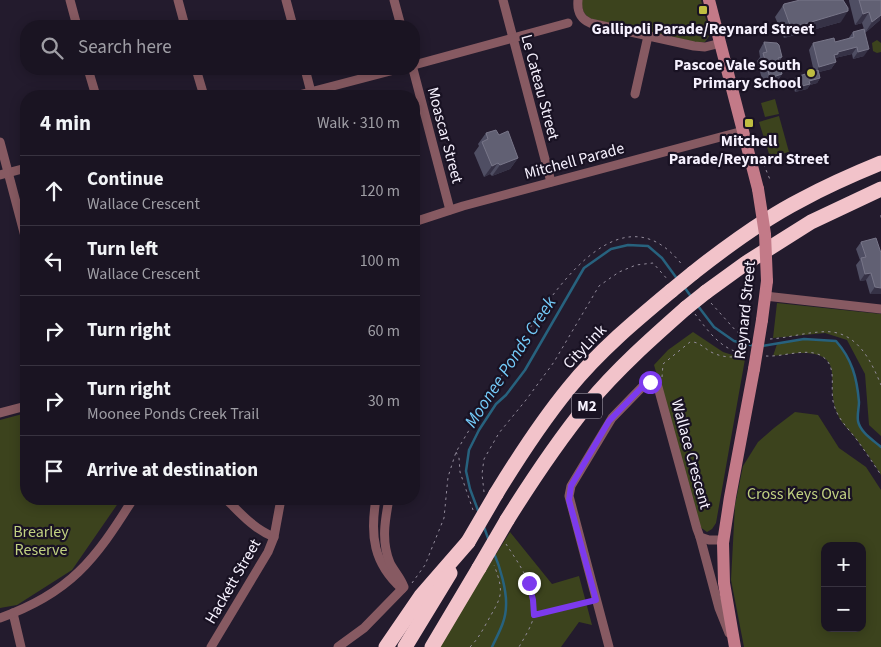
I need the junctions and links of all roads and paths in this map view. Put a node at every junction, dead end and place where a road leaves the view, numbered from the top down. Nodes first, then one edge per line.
1 (70, 0) edge
2 (178, 0) edge
3 (286, 0) edge
4 (394, 0) edge
5 (503, 0) edge
6 (578, 0) edge
7 (709, 0) edge
8 (75, 20) edge
9 (183, 20) edge
10 (291, 20) edge
11 (399, 20) edge
12 (568, 23) dead end
13 (648, 36) junction
14 (513, 38) junction
15 (721, 43) junction
16 (420, 63) edge
17 (90, 75) edge
18 (198, 75) edge
19 (306, 75) edge
20 (377, 75) edge
21 (415, 75) edge
22 (94, 90) edge
23 (202, 90) edge
24 (310, 90) edge
25 (325, 90) edge
26 (419, 90) edge
27 (635, 94) dead end
28 (420, 96) edge
29 (743, 131) junction
30 (0, 142) edge
31 (881, 163) edge
32 (762, 165) dead end
33 (20, 170) edge
34 (4, 174) edge
35 (551, 182) junction
36 (771, 182) dead end
37 (881, 189) edge
38 (450, 210) junction
39 (420, 220) edge
40 (20, 222) edge
41 (670, 286) junction
42 (765, 296) junction
43 (881, 309) edge
44 (689, 310) junction
45 (765, 356) dead end
46 (655, 382) junction
47 (20, 408) edge
48 (0, 413) edge
49 (881, 475) edge
50 (491, 496) junction
51 (129, 505) edge
52 (232, 505) edge
53 (280, 505) edge
54 (375, 505) edge
55 (388, 505) edge
56 (274, 537) junction
57 (700, 537) junction
58 (502, 538) dead end
59 (724, 540) junction
60 (468, 542) junction
61 (403, 588) junction
62 (596, 600) junction
63 (13, 613) junction
64 (534, 615) junction
65 (0, 618) edge
66 (21, 647) edge
67 (211, 647) edge
68 (338, 647) edge
69 (386, 647) edge
70 (405, 647) edge
71 (432, 647) edge
72 (519, 647) edge
73 (609, 647) edge
74 (735, 647) edge

1 - 8 street
2 - 9 street
3 - 10 street
4 - 11 street
5 - 14 street, Le Cateau Street
6 - 13 street
7 - 15 street, Reynard Street
12 - 14 street
13 - 15 street
13 - 27 street
14 - 16 street
14 - 35 street, Le Cateau Street
15 - 29 street, Reynard Street
17 - 22 street
18 - 23 street
19 - 24 street
20 - 25 street
21 - 26 street, Moascar Street
28 - 38 street, Moascar Street
29 - 35 street, Mitchell Parade
29 - 42 street, Reynard Street, bridge
30 - 34 street
31 - 41 highway, CityLink / M2, bridge
32 - 36 path
33 - 34 street
34 - 40 street
35 - 38 street, Mitchell Parade
37 - 44 highway, M2, bridge
38 - 39 street, Mitchell Parade
41 - 50 highway, CityLink / M2
41 - 50 path
42 - 43 street
42 - 59 street, Reynard Street, bridge
44 - 46 path
44 - 71 highway, M2, bridge
45 - 49 path
46 - 57 street, Wallace Crescent
46 - 62 street, Wallace Crescent
47 - 48 street
50 - 60 highway, CityLink / M2, bridge
51 - 63 street
52 - 56 street
53 - 56 street, Hackett Street
54 - 61 street
55 - 61 street
56 - 67 street, Hackett Street
57 - 59 street
57 - 74 street, Wallace Crescent
58 - 64 path
59 - 74 street, Reynard Street
60 - 69 highway
60 - 70 highway, CityLink / M2
61 - 68 street
62 - 64 path
62 - 73 street, Wallace Crescent
63 - 65 street
63 - 66 street
64 - 72 path

